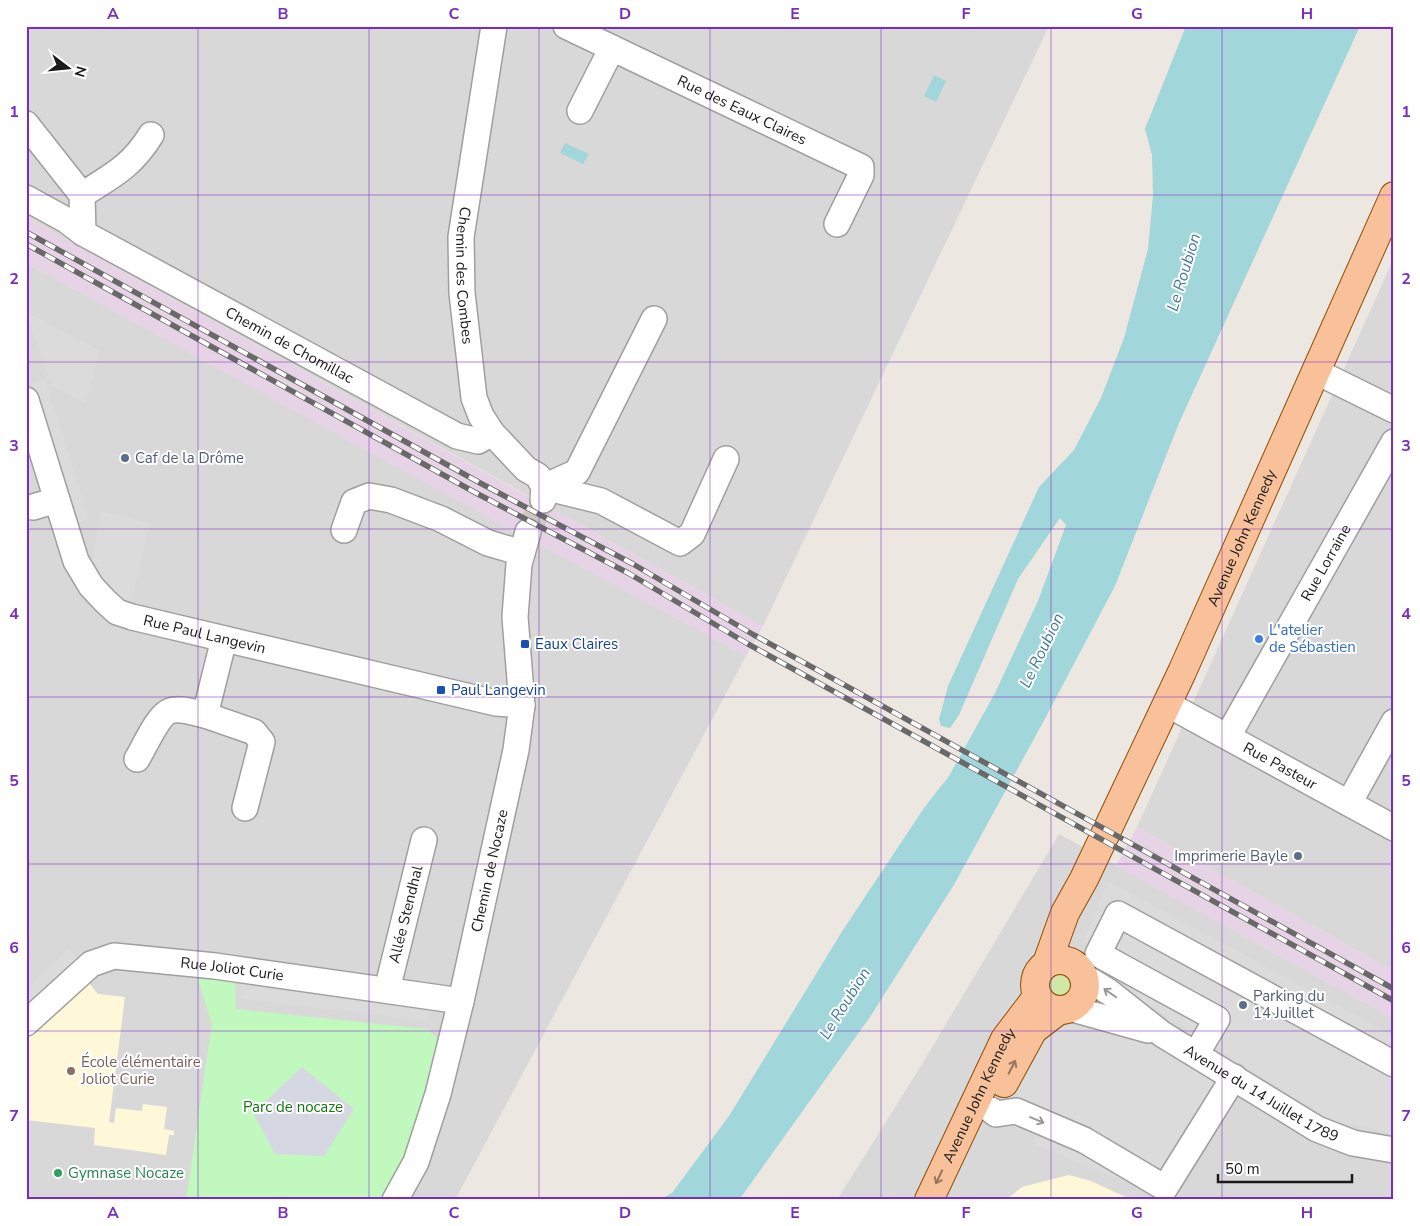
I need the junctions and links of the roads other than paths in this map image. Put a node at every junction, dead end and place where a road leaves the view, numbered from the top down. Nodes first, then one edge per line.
1 (494, 26) edge
2 (566, 26) edge
3 (612, 48) junction
4 (580, 111) dead end
5 (26, 124) edge
6 (151, 134) dead end
7 (26, 187) edge
8 (82, 195) junction
9 (1394, 196) edge
10 (26, 198) edge
11 (837, 224) dead end
12 (75, 226) junction
13 (654, 319) dead end
14 (1315, 371) junction
15 (26, 400) edge
16 (1394, 410) edge
17 (492, 433) junction
18 (1394, 442) edge
19 (726, 459) dead end
20 (544, 494) junction
21 (57, 500) junction
22 (33, 507) dead end
23 (344, 530) dead end
24 (224, 639) junction
25 (1167, 704) junction
26 (522, 705) junction
27 (205, 715) junction
28 (1394, 722) edge
29 (1228, 736) junction
30 (137, 759) dead end
31 (1349, 803) junction
32 (245, 808) dead end
33 (1394, 828) edge
34 (424, 840) dead end
35 (1084, 879) junction
36 (1047, 964) junction
37 (1079, 970) junction
38 (387, 990) junction
39 (461, 1002) junction
40 (1055, 1005) junction
41 (26, 1023) edge
42 (1162, 1034) junction
43 (1196, 1054) junction
44 (1394, 1064) edge
45 (1234, 1077) junction
46 (991, 1110) junction
47 (1394, 1150) edge
48 (395, 1200) edge
49 (929, 1200) edge
50 (948, 1200) edge

1 - 17 street, Chemin des Combes
2 - 3 street, Rue des Eaux Claires
3 - 4 street
3 - 11 street, Rue des Eaux Claires
5 - 8 street
6 - 8 street
7 - 12 street
8 - 12 street
9 - 14 main road, Avenue John Kennedy
10 - 12 street, Chemin de Chomillac
12 - 17 street, Chemin de Chomillac
13 - 20 street
14 - 16 street
14 - 25 main road, Avenue John Kennedy
15 - 21 street, Rue Paul Langevin
17 - 20 street
18 - 29 street, Rue Lorraine
19 - 20 street
21 - 22 street
21 - 24 street, Rue Paul Langevin
23 - 26 street, Chemin de Nocaze
24 - 26 street, Rue Paul Langevin
24 - 27 street
25 - 29 street, Rue Pasteur
25 - 35 main road, Avenue John Kennedy
26 - 39 street, Chemin de Nocaze
27 - 30 street
27 - 32 street
28 - 31 street
29 - 31 street, Rue Pasteur
31 - 33 street, Rue Pasteur
34 - 38 street, Allée Stendhal
35 - 36 main road, Avenue John Kennedy
35 - 37 main road, Avenue John Kennedy
36 - 37 main road
36 - 40 main road
37 - 40 main road
42 -> 37 street, Avenue du 14 Juillet 1789
38 - 39 street, Rue Joliot Curie
38 - 41 street, Rue Joliot Curie
39 - 48 street, Chemin de Nocaze
40 - 42 street, Avenue du 14 Juillet 1789
46 -> 40 main road, Avenue John Kennedy
40 -> 49 main road, Avenue John Kennedy
42 - 43 street, Avenue du 14 Juillet 1789
43 - 44 street
43 - 45 street, Avenue du 14 Juillet 1789
46 -> 45 street
45 - 47 street, Avenue du 14 Juillet 1789
46 - 50 main road, Avenue John Kennedy

